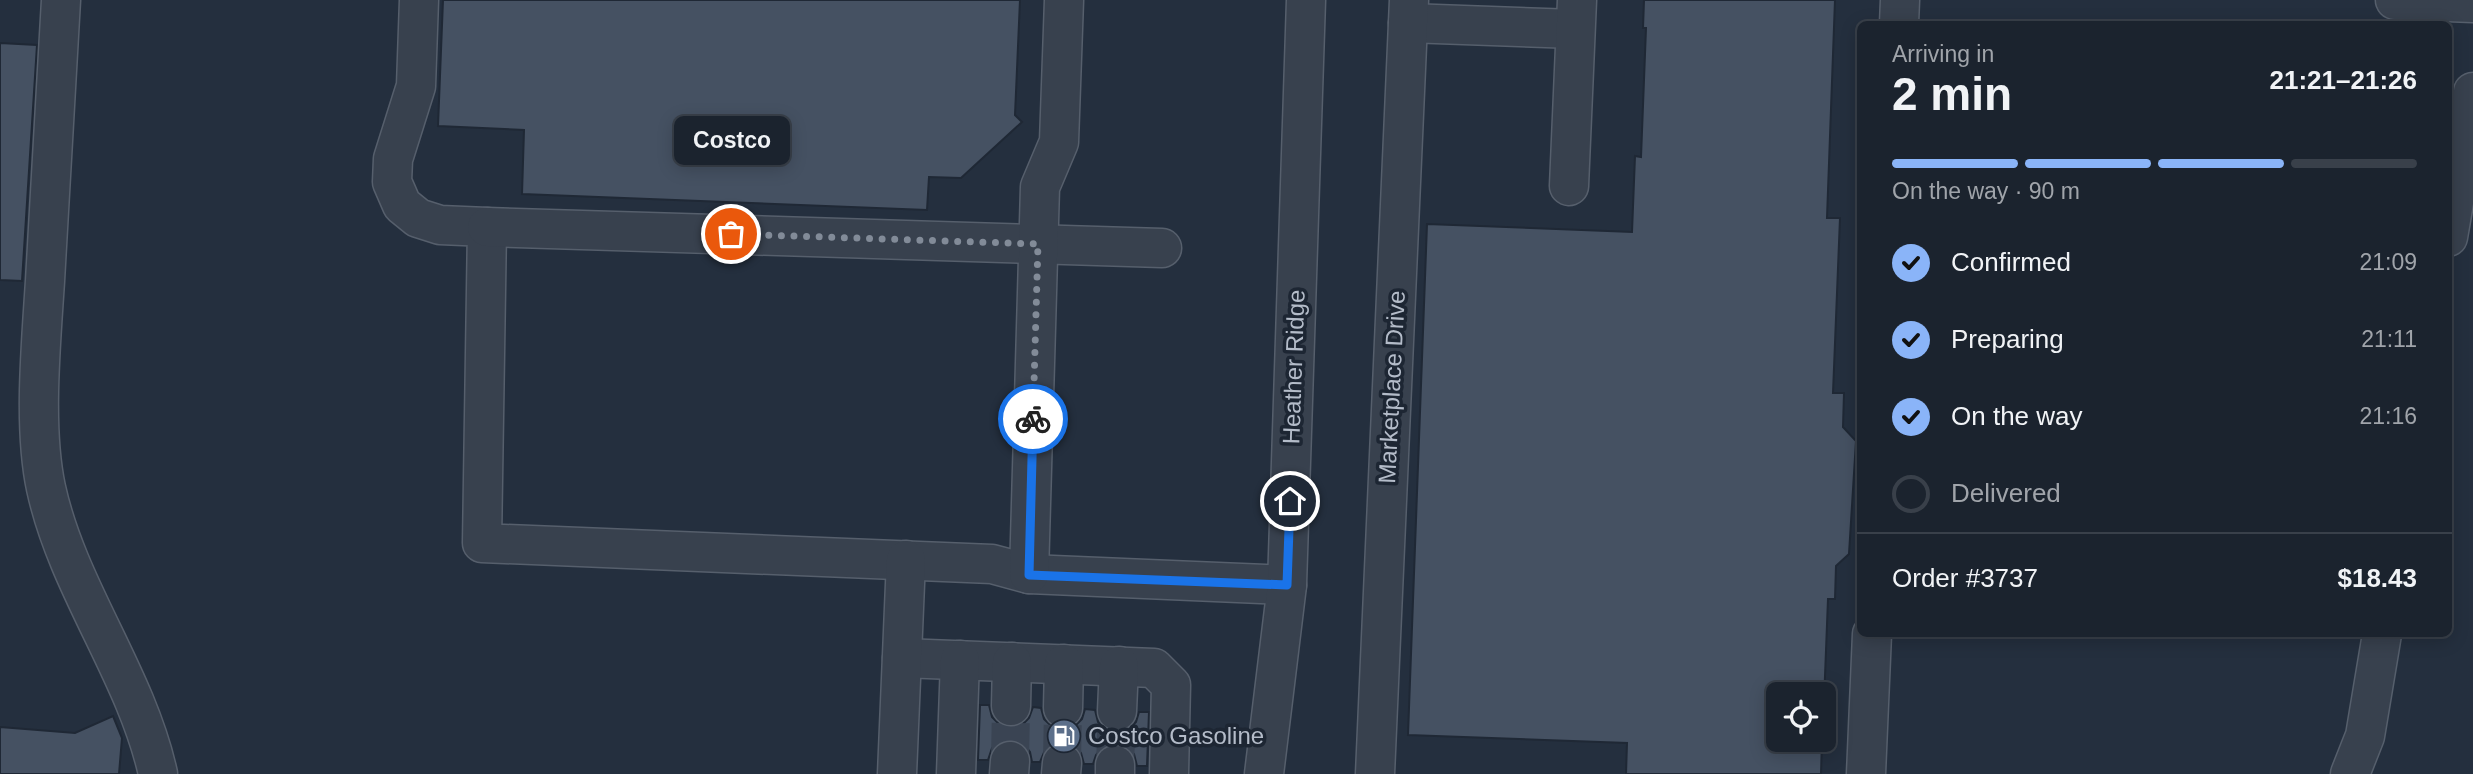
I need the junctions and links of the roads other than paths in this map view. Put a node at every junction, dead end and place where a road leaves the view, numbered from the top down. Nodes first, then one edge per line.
1 (61, 0) edge
2 (419, 0) edge
3 (1064, 0) edge
4 (1306, 0) edge
5 (1900, 0) edge
6 (2395, 0) edge
7 (2473, 3) edge
8 (1409, 11) edge
9 (1576, 15) edge
10 (1899, 21) edge
11 (2473, 92) edge
12 (1569, 186) dead end
13 (2452, 214) edge
14 (487, 227) junction
15 (1038, 244) junction
16 (1162, 248) dead end
17 (905, 560) junction
18 (1029, 575) junction
19 (1287, 585) junction
20 (1872, 637) edge
21 (2382, 637) edge
22 (902, 657) junction
23 (960, 660) junction
24 (1012, 662) junction
25 (1064, 664) junction
26 (1119, 666) junction
27 (1011, 706) tunnel mouth
28 (1063, 708) tunnel mouth
29 (1117, 711) tunnel mouth
30 (158, 774) edge
31 (897, 774) edge
32 (956, 774) edge
33 (1169, 774) edge
34 (1264, 774) edge
35 (1375, 774) edge
36 (1866, 774) edge
37 (2350, 774) edge

1 - 30 street
2 - 14 street
3 - 15 street
4 - 19 street, Heather Ridge
5 - 10 street
6 - 7 street
8 - 9 street
8 - 35 street, Marketplace Drive
9 - 12 street
11 - 13 street
14 - 15 street
14 - 17 street
15 - 16 street
15 - 18 street
17 - 18 street
17 - 22 street
18 - 19 street
19 - 34 street, Heather Ridge
20 - 36 street
21 - 37 street
22 - 23 street
22 - 31 street
23 - 24 street
23 - 32 street
24 - 25 street
24 - 27 street
25 - 26 street
25 - 28 street
26 - 29 street
26 - 33 street

